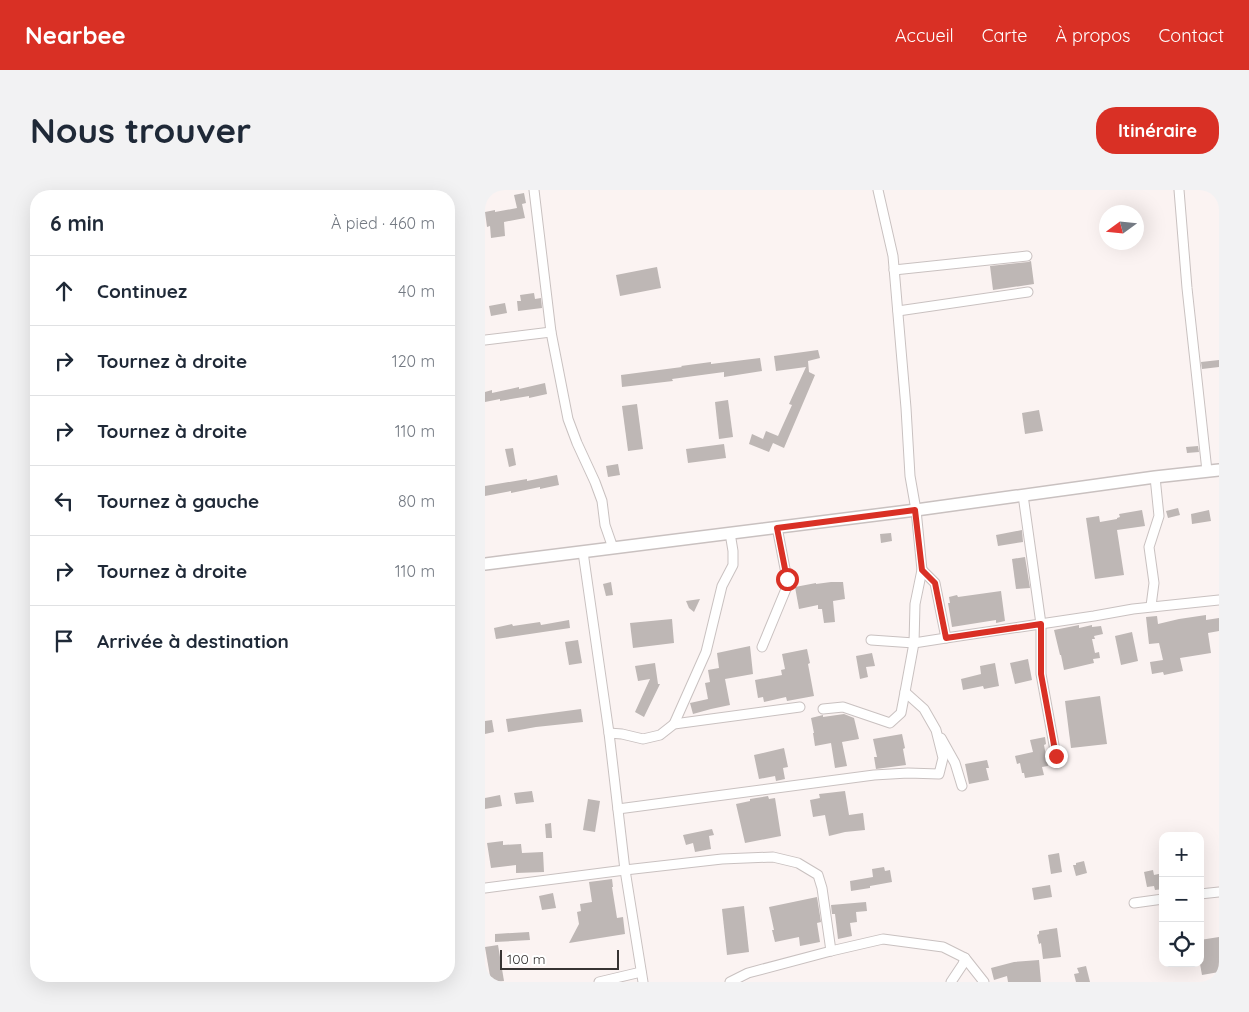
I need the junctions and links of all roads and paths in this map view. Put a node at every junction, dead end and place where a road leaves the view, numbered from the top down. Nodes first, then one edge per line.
1 (535, 190) edge
2 (878, 190) edge
3 (1179, 190) edge
4 (1027, 256) dead end
5 (894, 270) junction
6 (1028, 292) dead end
7 (898, 311) junction
8 (551, 332) junction
9 (485, 340) edge
10 (1219, 470) edge
11 (1207, 471) junction
12 (1155, 477) junction
13 (1023, 495) junction
14 (915, 510) junction
15 (777, 528) junction
16 (730, 533) junction
17 (613, 548) junction
18 (583, 552) junction
19 (485, 564) edge
20 (922, 570) junction
21 (1219, 600) edge
22 (1151, 606) junction
23 (1041, 624) junction
24 (946, 638) junction
25 (871, 640) dead end
26 (914, 643) junction
27 (762, 647) dead end
28 (905, 692) junction
29 (800, 707) dead end
30 (823, 710) dead end
31 (674, 724) junction
32 (936, 730) junction
33 (609, 733) junction
34 (1056, 756) dead end
35 (962, 786) dead end
36 (618, 808) junction
37 (625, 870) junction
38 (485, 888) edge
39 (1219, 892) edge
40 (1204, 894) edge
41 (1159, 899) edge
42 (1134, 902) dead end
43 (831, 951) junction
44 (965, 958) junction
45 (641, 972) junction
46 (599, 982) edge
47 (643, 982) edge
48 (730, 982) edge
49 (951, 982) edge
50 (984, 982) edge

1 - 8 street
2 - 5 street
3 - 11 street
4 - 5 street
5 - 7 street
6 - 7 street
7 - 14 street
8 - 9 street
8 - 17 street
10 - 11 street
11 - 12 street
12 - 13 street
12 - 22 street
13 - 14 street
13 - 23 street
14 - 15 street
14 - 20 street
15 - 16 street
15 - 27 street
16 - 17 street
16 - 31 street
17 - 18 street
18 - 19 street
18 - 33 street
20 - 24 street
20 - 26 street
21 - 22 street
22 - 23 street
23 - 24 street
23 - 34 street
24 - 26 street
25 - 26 street
26 - 28 street
28 - 30 street
28 - 32 street
29 - 31 street
31 - 33 street
32 - 35 street
32 - 36 street
33 - 36 street
36 - 37 street
37 - 38 street
37 - 43 street
37 - 45 street
39 - 40 street
41 - 42 street
43 - 44 street
43 - 48 street
44 - 49 street
44 - 50 street
45 - 46 street
45 - 47 street

